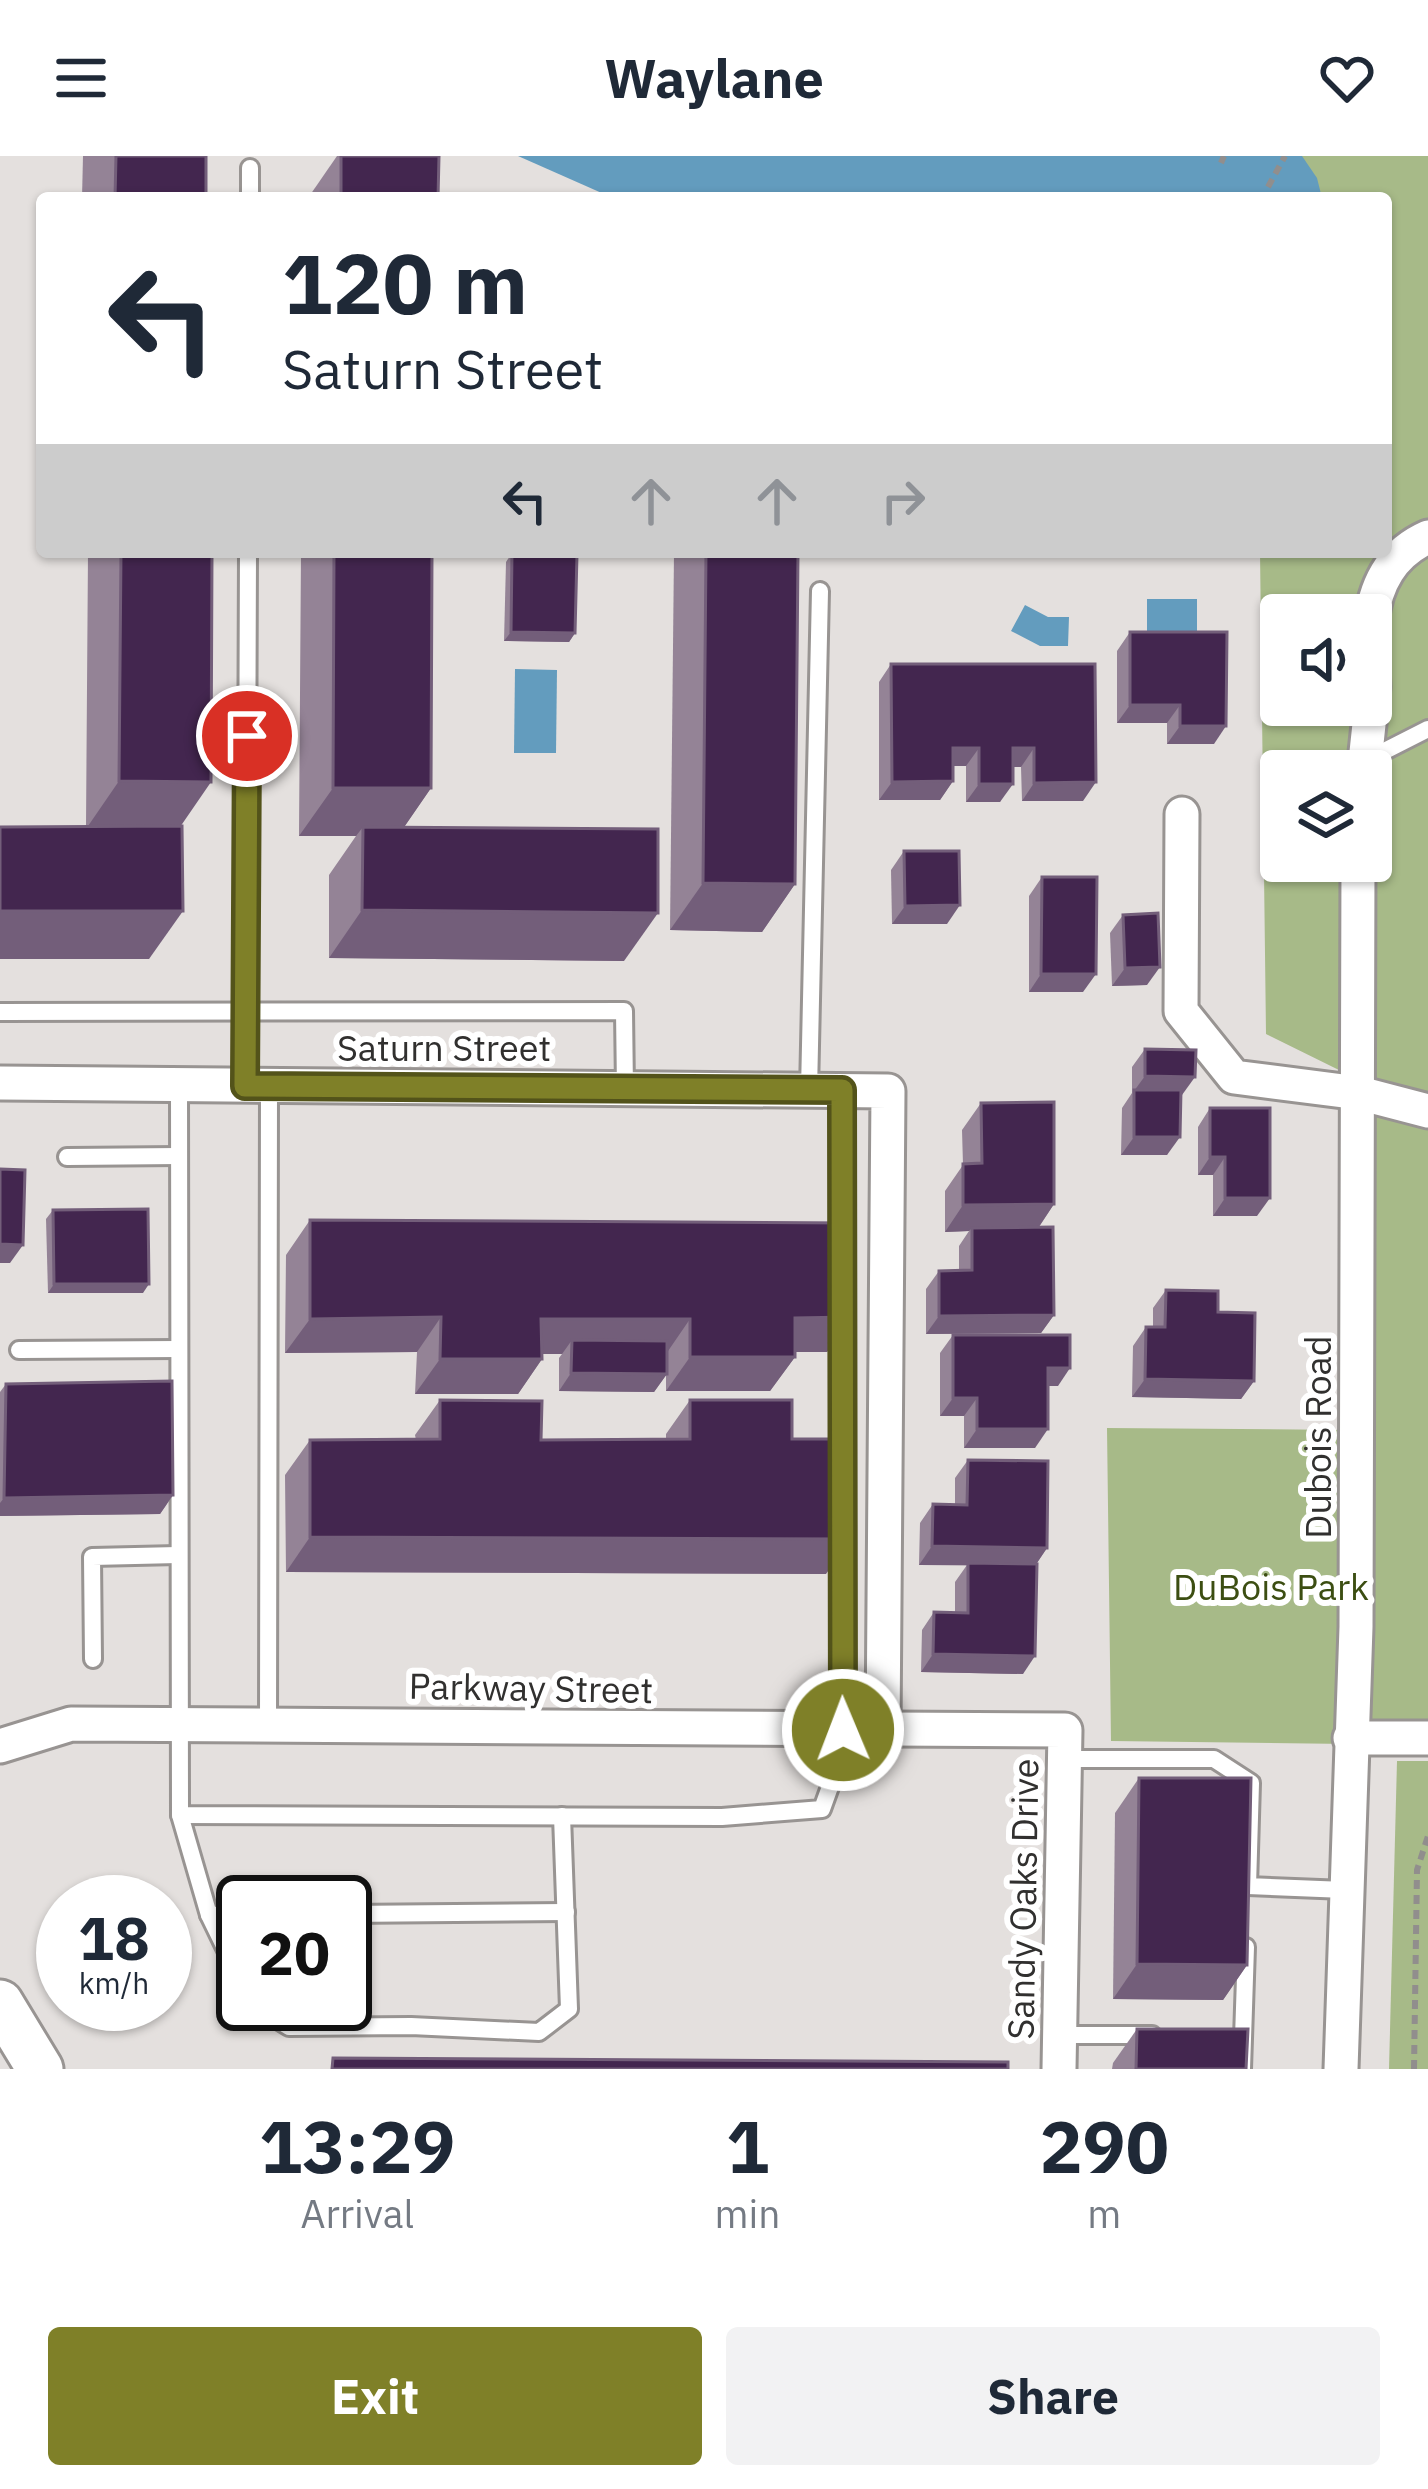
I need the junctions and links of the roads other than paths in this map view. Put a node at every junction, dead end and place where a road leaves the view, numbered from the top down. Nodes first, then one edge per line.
1 (250, 168) dead end
2 (250, 192) edge
3 (1428, 537) edge
4 (248, 558) edge
5 (820, 591) dead end
6 (1379, 594) edge
7 (1428, 729) edge
8 (1392, 750) edge
9 (1182, 814) dead end
10 (1358, 882) edge
11 (246, 1011) junction
12 (0, 1012) edge
13 (0, 1083) edge
14 (179, 1085) junction
15 (257, 1086) junction
16 (625, 1089) junction
17 (826, 1090) junction
18 (1359, 1093) junction
19 (1428, 1111) edge
20 (67, 1156) dead end
21 (179, 1156) junction
22 (842, 1259) edge
23 (842, 1281) edge
24 (178, 1349) junction
25 (19, 1350) dead end
26 (842, 1478) edge
27 (842, 1522) edge
28 (178, 1555) junction
29 (93, 1659) dead end
30 (178, 1724) junction
31 (268, 1724) junction
32 (834, 1730) junction
33 (884, 1730) junction
34 (1350, 1738) junction
35 (1428, 1738) edge
36 (1065, 1744) junction
37 (0, 1746) edge
38 (180, 1815) junction
39 (562, 1816) junction
40 (1248, 1886) junction
41 (1346, 1890) junction
42 (1247, 1908) edge
43 (566, 1912) junction
44 (372, 1914) edge
45 (209, 1915) junction
46 (216, 1915) edge
47 (216, 1929) edge
48 (1247, 1929) edge
49 (0, 2003) edge
50 (372, 2026) edge
51 (1059, 2035) junction
52 (1174, 2036) edge
53 (1220, 2036) edge
54 (1243, 2036) junction
55 (34, 2067) edge
56 (1059, 2069) edge
57 (1242, 2069) edge
58 (1341, 2069) edge

1 - 2 lane
3 - 6 street
4 - 11 lane
5 - 17 lane
7 - 8 lane
9 - 18 street
10 - 18 street, Dubois Road
11 - 12 lane
11 - 15 lane
11 - 16 lane
13 - 14 street, Saturn Street
14 - 15 street, Saturn Street
14 - 21 lane
15 - 16 street, Saturn Street
15 - 31 lane
16 - 17 street, Saturn Street
17 - 22 lane
17 - 33 street, Saturn Street
18 - 19 street
18 - 34 street, Dubois Road
20 - 21 lane
21 - 24 lane
23 - 26 lane
24 - 25 lane
24 - 28 lane
27 - 32 lane
28 - 29 lane
28 - 30 lane
30 - 31 street, Parkway Street
30 - 37 street, Parkway Street
30 - 38 lane
31 - 32 street, Parkway Street
32 - 33 street, Parkway Street
32 - 39 lane
33 - 36 street, Parkway Street
34 - 35 street
34 - 41 street, Dubois Road
36 - 40 lane
36 - 51 street, Sandy Oaks Drive
38 - 39 lane
38 - 45 lane
39 - 43 lane
40 - 41 lane
40 - 42 lane
41 - 58 street, Dubois Road
43 - 44 lane
43 - 50 lane
45 - 46 lane
45 - 47 lane
48 - 54 lane
49 - 55 street
51 - 52 lane
51 - 56 street, Sandy Oaks Drive
53 - 54 lane
54 - 57 lane

